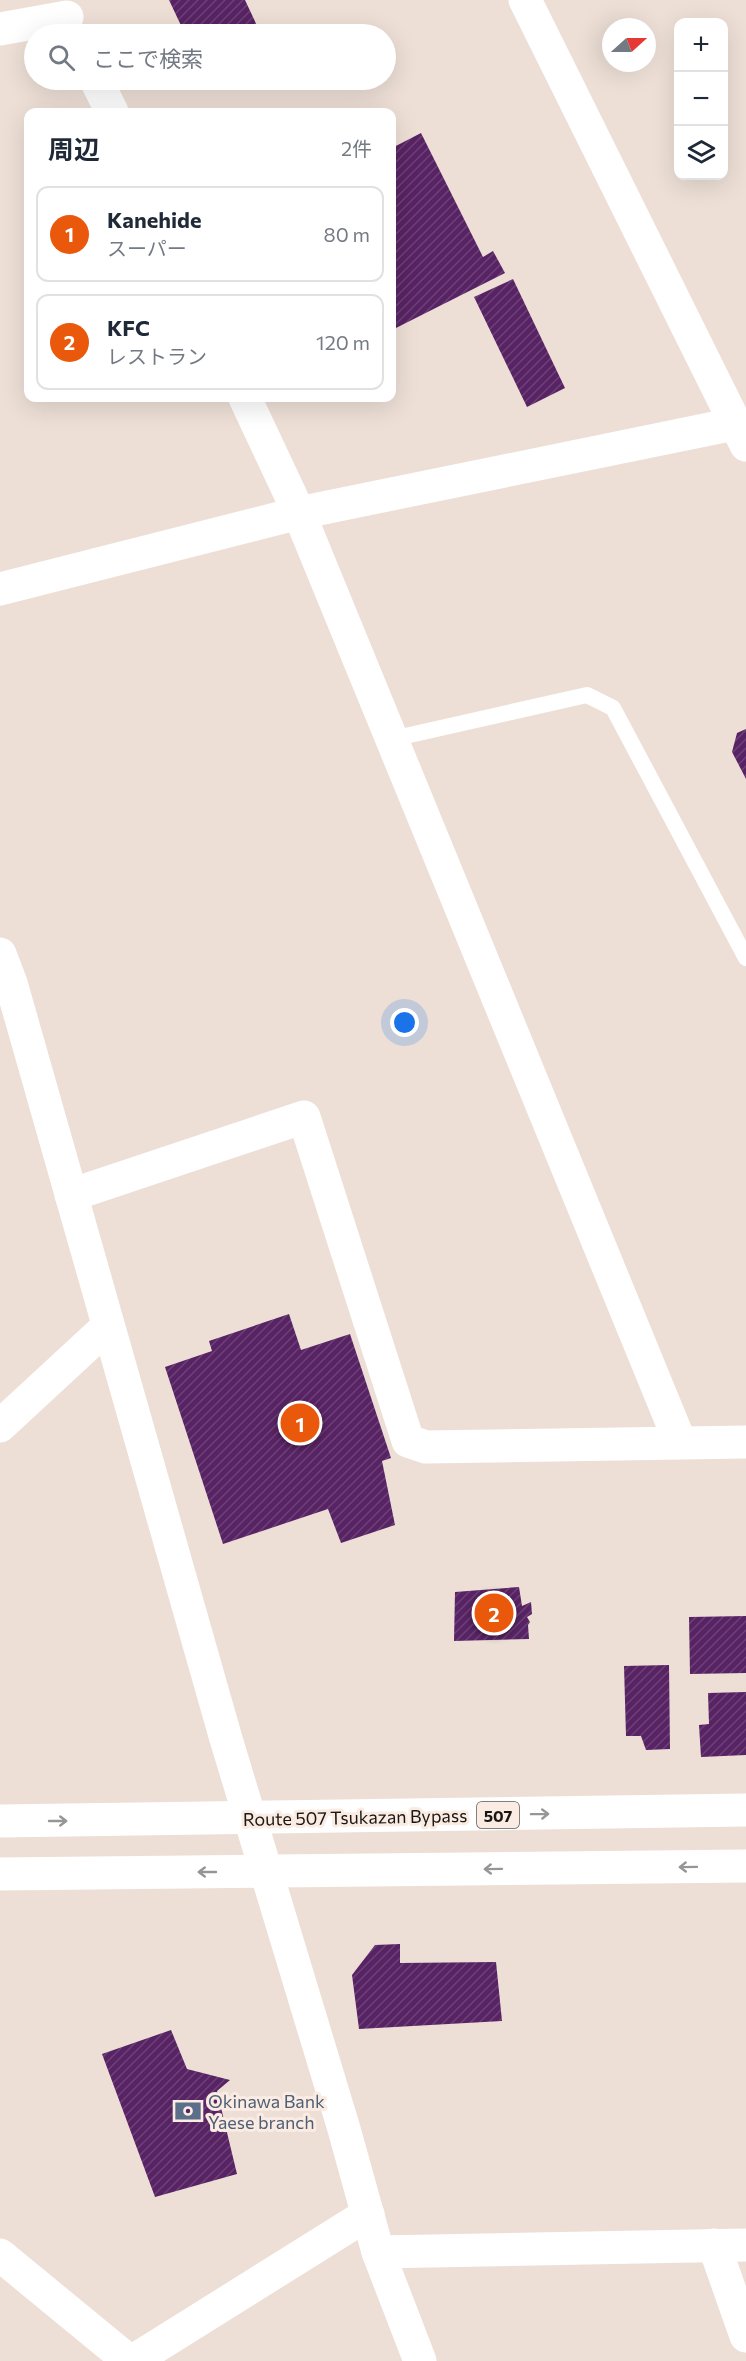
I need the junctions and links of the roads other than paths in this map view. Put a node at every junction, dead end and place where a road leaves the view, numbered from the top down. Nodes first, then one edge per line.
1 (525, 0) edge
2 (67, 17) edge
3 (28, 24) edge
4 (24, 25) edge
5 (0, 29) edge
6 (101, 90) edge
7 (110, 108) edge
8 (247, 402) edge
9 (740, 434) edge
10 (299, 513) junction
11 (0, 589) edge
12 (392, 739) junction
13 (0, 954) edge
14 (746, 958) edge
15 (71, 1195) junction
16 (107, 1327) junction
17 (0, 1426) edge
18 (680, 1442) junction
19 (746, 1442) edge
20 (746, 1810) edge
21 (250, 1818) junction
22 (0, 1821) edge
23 (746, 1866) edge
24 (266, 1872) junction
25 (0, 1874) edge
26 (368, 2214) junction
27 (730, 2245) edge
28 (378, 2252) junction
29 (0, 2255) edge
30 (746, 2336) edge
31 (131, 2361) edge
32 (420, 2361) edge

1 - 9 main road
2 - 3 main road
4 - 5 main road
6 - 7 main road
8 - 10 main road
9 - 10 main road
10 - 11 main road
10 - 12 main road
12 - 14 lane
12 - 18 main road
13 - 15 main road
15 - 16 main road
15 - 18 main road
16 - 17 main road
16 - 21 main road
18 - 19 main road
21 -> 20 main road, Route 507 Tsukazan Bypass / 507
22 -> 21 main road, Route 507 Tsukazan Bypass / 507
21 - 24 main road
23 -> 24 main road
24 -> 25 main road
24 - 26 main road
26 - 28 main road
26 - 31 main road
27 - 28 main road
27 - 30 main road
28 - 32 main road
29 - 31 main road

